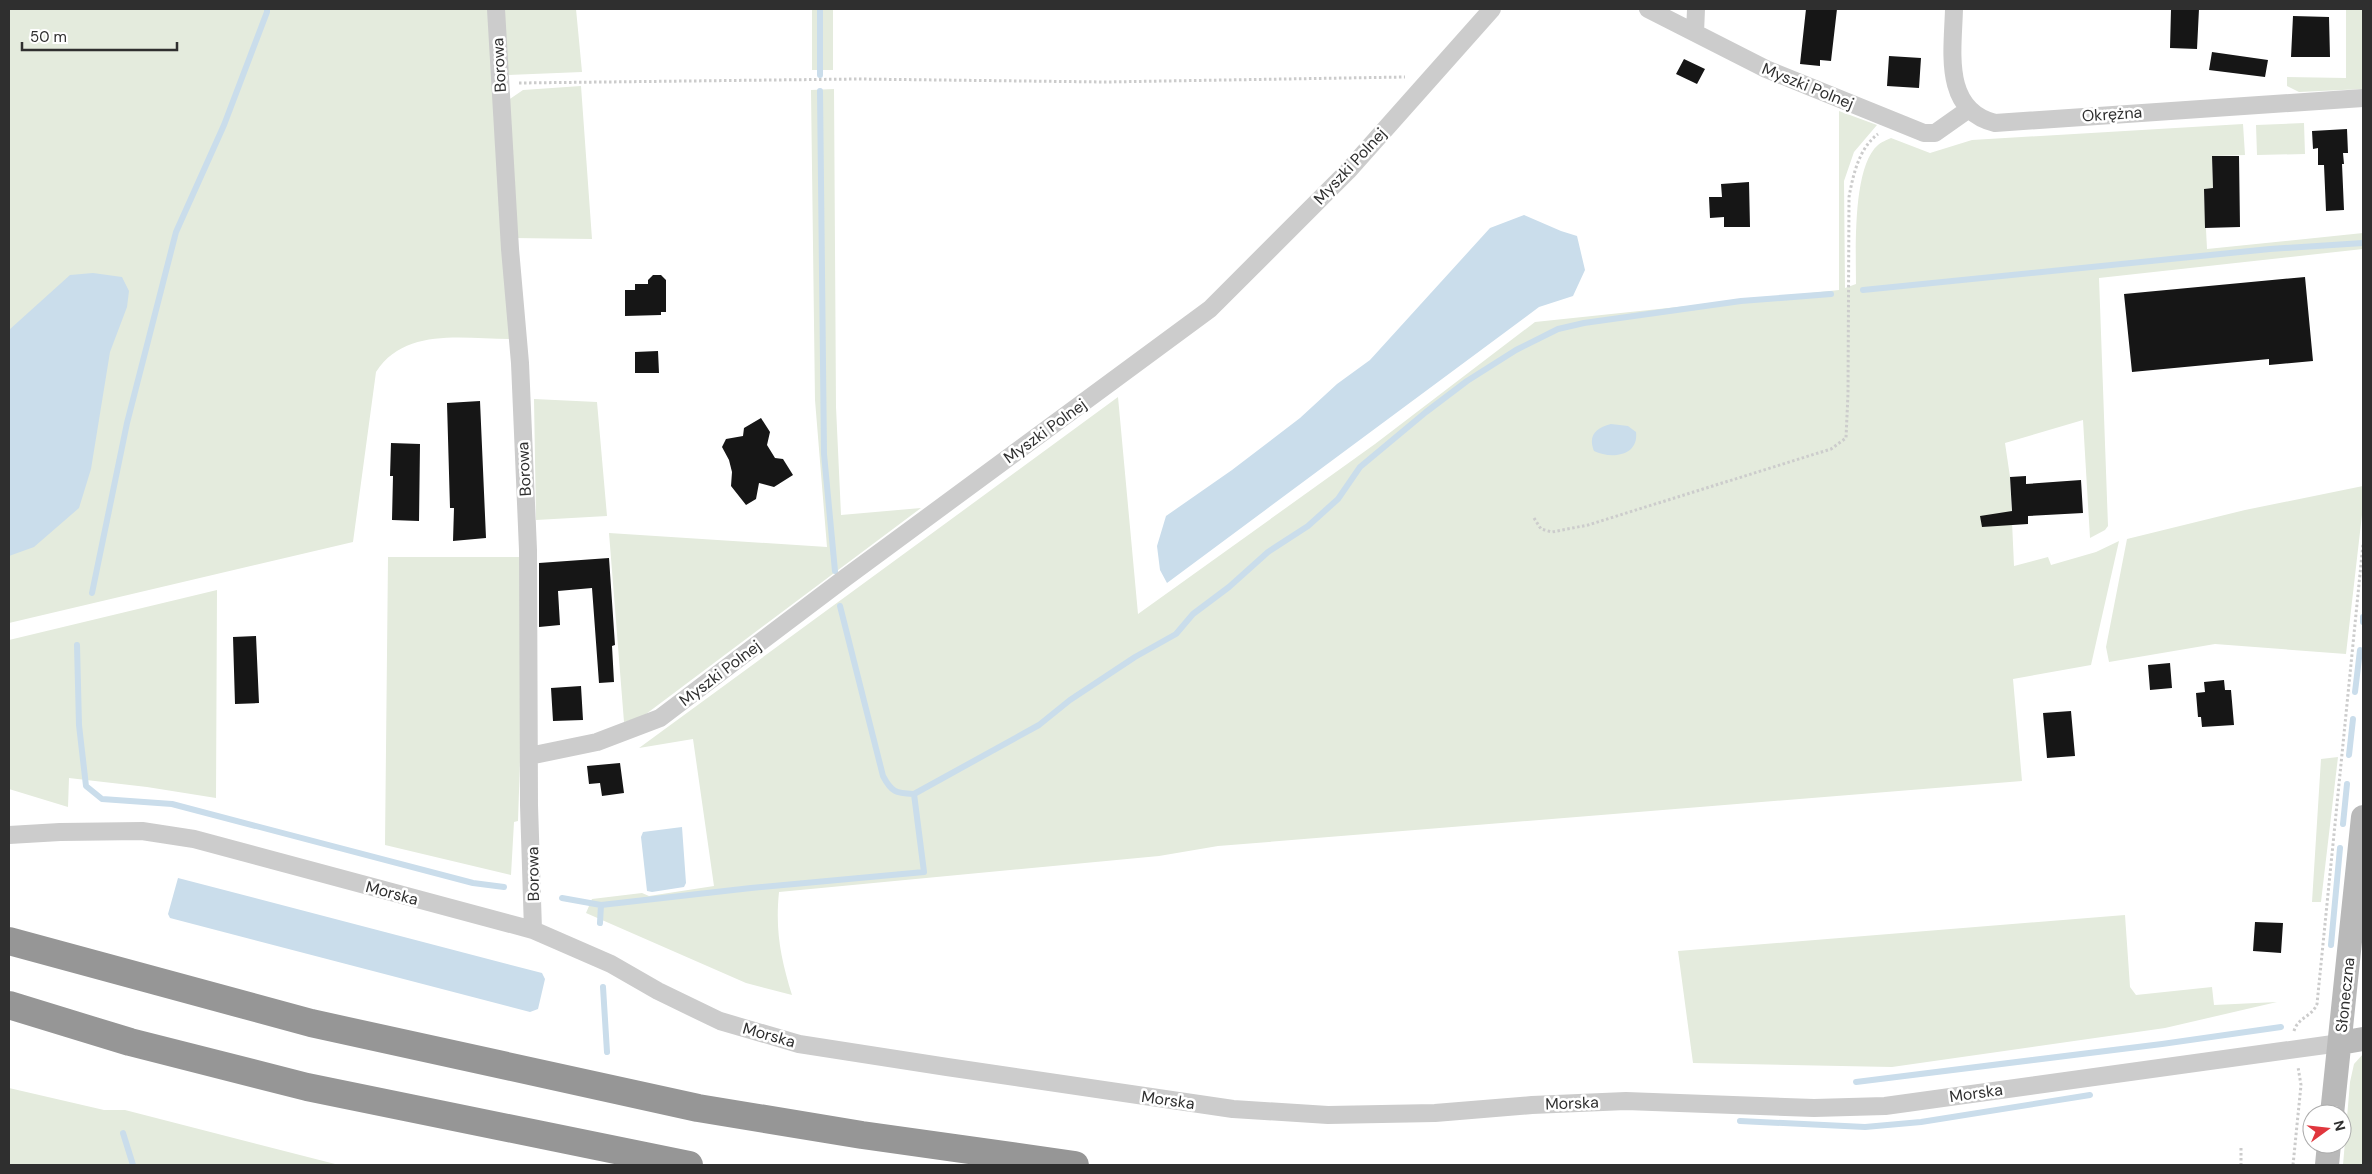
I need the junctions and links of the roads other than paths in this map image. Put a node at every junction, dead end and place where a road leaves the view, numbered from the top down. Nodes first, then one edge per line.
1 (496, 9) edge
2 (1492, 9) edge
3 (1648, 9) edge
4 (1696, 9) edge
5 (1954, 9) edge
6 (1696, 33) junction
7 (2363, 98) edge
8 (1969, 109) junction
9 (529, 756) junction
10 (2363, 817) edge
11 (9, 835) edge
12 (533, 930) junction
13 (9, 941) edge
14 (9, 1005) edge
15 (2363, 1039) edge
16 (2340, 1043) junction
17 (2333, 1104) edge
18 (689, 1165) edge
19 (1075, 1165) edge

1 - 9 street, Borowa
2 - 9 street, Myszki Polnej
3 - 6 street, Myszki Polnej
4 - 6 street
5 - 8 street
6 - 8 street, Myszki Polnej
7 - 8 street, Okrężna
9 - 12 street, Borowa
10 - 16 main road, Słoneczna
11 - 12 street, Morska
12 - 16 street, Morska
13 - 19 highway
14 - 18 highway
15 - 16 main road, Morska
16 - 17 main road, Słoneczna

